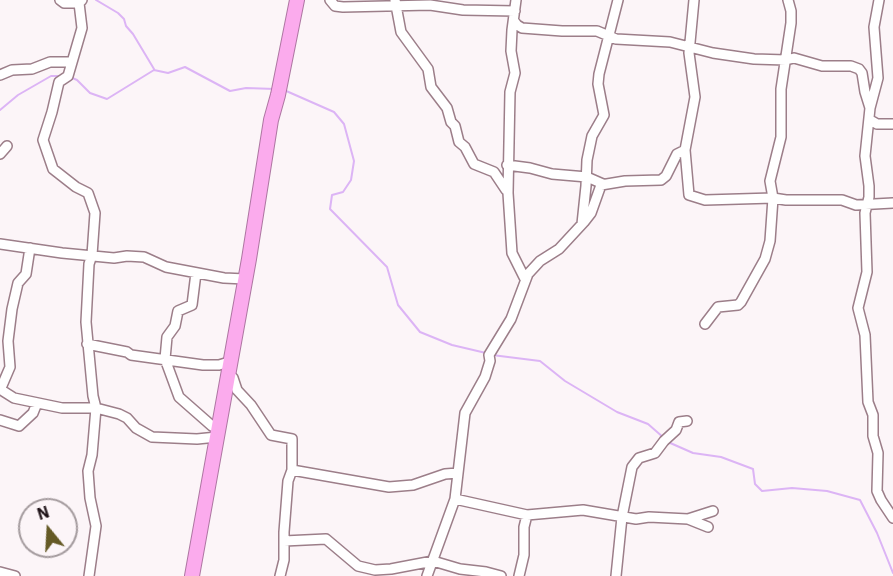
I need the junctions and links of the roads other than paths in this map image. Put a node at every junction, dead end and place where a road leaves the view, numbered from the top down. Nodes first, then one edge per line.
1 (60, 0) edge
2 (297, 0) edge
3 (330, 0) edge
4 (516, 0) edge
5 (618, 0) edge
6 (694, 0) edge
7 (788, 0) edge
8 (879, 0) edge
9 (81, 1) edge
10 (395, 4) edge
11 (514, 16) junction
12 (609, 36) junction
13 (690, 46) junction
14 (786, 60) junction
15 (72, 62) junction
16 (0, 75) edge
17 (870, 108) junction
18 (870, 120) junction
19 (893, 124) edge
20 (7, 146) dead end
21 (685, 150) junction
22 (0, 154) edge
23 (507, 165) junction
24 (587, 177) junction
25 (603, 184) junction
26 (508, 193) junction
27 (773, 198) junction
28 (893, 203) edge
29 (868, 204) junction
30 (582, 224) junction
31 (0, 244) edge
32 (30, 248) junction
33 (92, 255) junction
34 (196, 273) junction
35 (245, 279) junction
36 (525, 279) junction
37 (705, 324) dead end
38 (87, 344) junction
39 (165, 359) junction
40 (229, 367) junction
41 (37, 403) junction
42 (96, 408) junction
43 (0, 420) edge
44 (687, 421) dead end
45 (218, 433) junction
46 (291, 470) junction
47 (458, 473) junction
48 (455, 499) junction
49 (713, 511) dead end
50 (528, 515) junction
51 (622, 517) junction
52 (893, 518) edge
53 (688, 519) junction
54 (708, 527) dead end
55 (284, 541) junction
56 (433, 561) junction
57 (358, 566) junction
58 (89, 576) edge
59 (192, 576) edge
60 (280, 576) edge
61 (362, 576) edge
62 (427, 576) edge
63 (501, 576) edge
64 (519, 576) edge
65 (616, 576) edge

1 - 9 street
2 - 35 highway
3 - 10 street
4 - 11 street
5 - 12 street
6 - 13 street
7 - 14 street
8 - 17 street
9 - 15 street
10 - 11 street
10 - 26 street
11 - 12 street
11 - 23 street
12 - 13 street
12 - 24 street
13 - 14 street
13 - 21 street
14 - 17 street
14 - 27 street
15 - 16 street
15 - 33 street
17 - 18 street
18 - 19 street
18 - 29 street
20 - 22 street
21 - 25 street
21 - 27 street
23 - 24 street
23 - 26 street
24 - 25 street
24 - 30 street
25 - 30 street
26 - 36 street
27 - 29 street
27 - 37 street
28 - 29 street
29 - 52 street
30 - 36 street
31 - 32 street
32 - 33 street
32 - 41 street
33 - 34 street
33 - 38 street
34 - 35 street
34 - 39 street
35 - 40 highway
36 - 47 street
38 - 39 street
38 - 42 street
39 - 40 street
39 - 45 street
40 - 45 highway
40 - 46 street
41 - 42 street
41 - 43 street
42 - 45 street
42 - 58 street
44 - 51 street
45 - 59 highway
46 - 47 street
46 - 55 street
47 - 48 street
48 - 50 street
48 - 56 street
49 - 53 street
50 - 51 street
50 - 64 street
51 - 53 street
51 - 65 street
53 - 54 street
55 - 57 street
55 - 60 street
56 - 57 street
56 - 62 street
56 - 63 street
57 - 61 street

